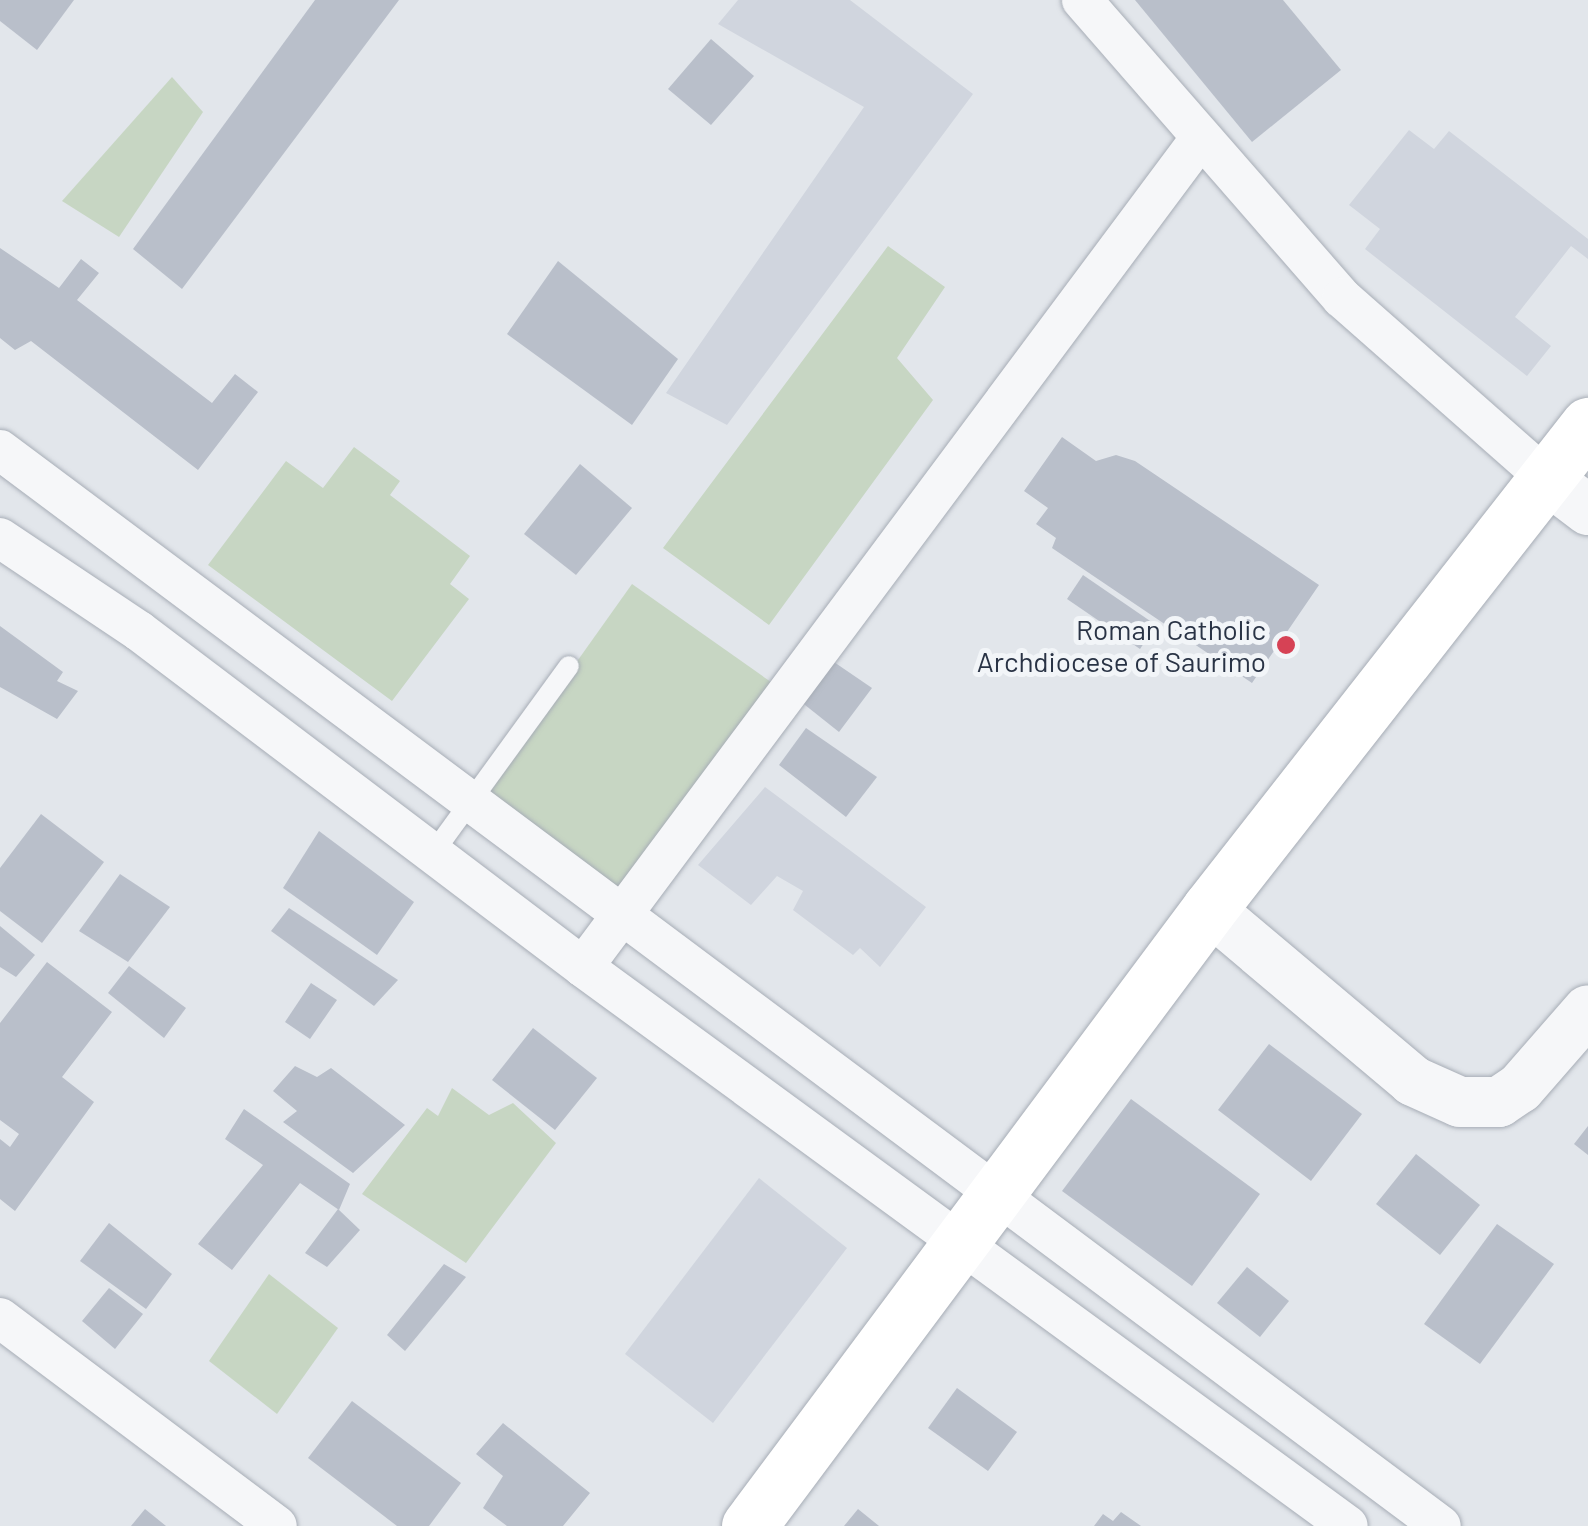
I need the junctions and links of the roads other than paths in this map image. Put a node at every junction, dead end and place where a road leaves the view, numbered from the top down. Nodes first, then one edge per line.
1 (1082, 0) edge
2 (1200, 139) junction
3 (1588, 426) edge
4 (0, 450) edge
5 (1567, 494) edge
6 (0, 538) edge
7 (569, 666) dead end
8 (469, 803) junction
9 (436, 850) junction
10 (1209, 909) junction
11 (621, 918) junction
12 (584, 967) junction
13 (1588, 1010) edge
14 (996, 1190) junction
15 (959, 1244) junction
16 (0, 1318) edge
17 (277, 1526) edge
18 (748, 1526) edge
19 (1348, 1526) edge
20 (1441, 1526) edge

1 - 2 street
2 - 5 street
2 - 11 street
3 - 5 main road
4 - 8 street
5 - 10 main road
6 - 9 street
7 - 8 lane
8 - 9 lane
8 - 11 street
9 - 12 street
10 - 13 street
10 - 14 main road
11 - 12 street
11 - 14 street
12 - 15 street
14 - 15 main road
14 - 20 street
15 - 18 main road
15 - 19 street
16 - 17 street

